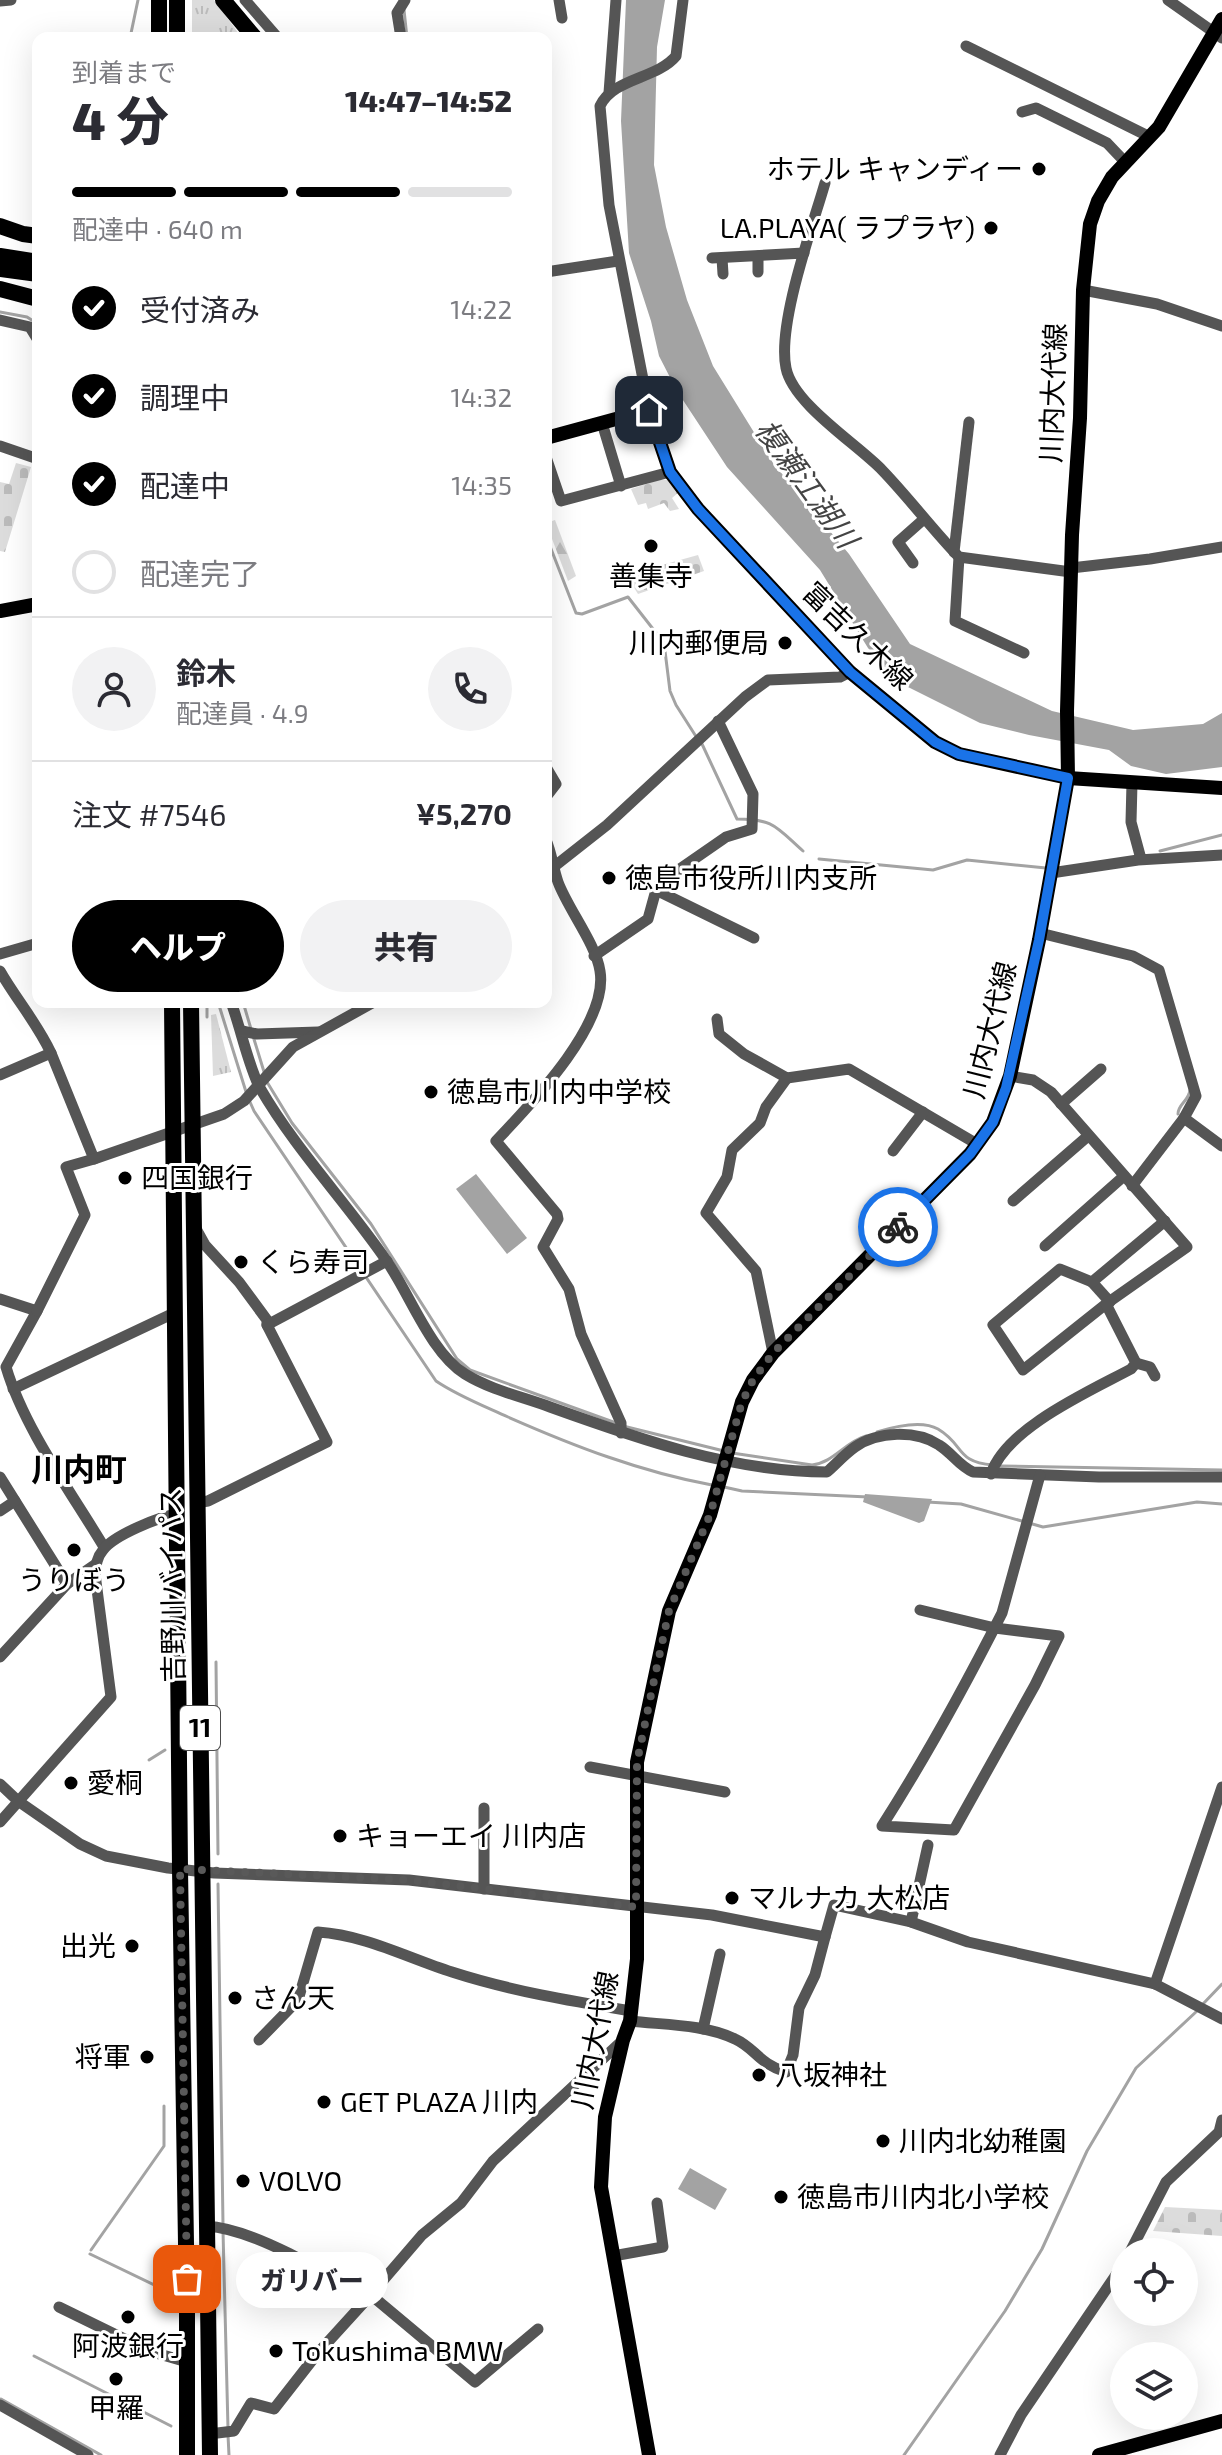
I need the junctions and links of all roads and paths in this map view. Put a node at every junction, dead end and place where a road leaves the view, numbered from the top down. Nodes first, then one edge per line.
1 (11, 0) edge
2 (159, 0) edge
3 (177, 0) edge
4 (223, 0) edge
5 (245, 0) edge
6 (405, 0) edge
7 (559, 0) edge
8 (616, 0) edge
9 (683, 0) edge
10 (1168, 0) edge
11 (0, 1) edge
12 (562, 18) dead end
13 (1222, 19) edge
14 (159, 32) edge
15 (177, 32) edge
16 (250, 32) edge
17 (273, 32) edge
18 (400, 32) edge
19 (1218, 36) edge
20 (966, 46) dead end
21 (613, 91) junction
22 (1022, 112) dead end
23 (1150, 137) junction
24 (1126, 163) junction
25 (825, 183) dead end
26 (0, 226) edge
27 (32, 235) edge
28 (804, 253) junction
29 (0, 256) edge
30 (758, 256) junction
31 (32, 261) edge
32 (618, 261) junction
33 (0, 269) edge
34 (552, 271) edge
35 (758, 272) dead end
36 (32, 273) edge
37 (723, 274) dead end
38 (0, 289) edge
39 (1083, 290) junction
40 (32, 297) edge
41 (0, 320) edge
42 (1222, 326) edge
43 (32, 330) edge
44 (649, 410) junction
45 (969, 422) dead end
46 (602, 423) junction
47 (552, 436) edge
48 (0, 446) edge
49 (32, 457) edge
50 (670, 472) junction
51 (552, 475) edge
52 (621, 486) junction
53 (924, 519) junction
54 (1222, 547) edge
55 (957, 555) junction
56 (913, 563) dead end
57 (1071, 570) junction
58 (32, 605) edge
59 (0, 611) edge
60 (1024, 653) dead end
61 (850, 672) junction
62 (718, 721) junction
63 (1068, 778) junction
64 (1132, 783) junction
65 (1222, 788) edge
66 (1222, 855) edge
67 (1141, 859) junction
68 (552, 869) edge
69 (552, 872) edge
70 (1051, 873) junction
71 (656, 890) junction
72 (1040, 933) junction
73 (754, 938) dead end
74 (32, 945) edge
75 (0, 954) edge
76 (594, 956) junction
77 (0, 971) edge
78 (172, 1008) edge
79 (191, 1008) edge
80 (235, 1008) edge
81 (363, 1008) edge
82 (717, 1019) dead end
83 (249, 1032) junction
84 (319, 1032) junction
85 (51, 1053) junction
86 (1101, 1069) dead end
87 (0, 1075) edge
88 (1010, 1076) junction
89 (787, 1078) junction
90 (257, 1086) junction
91 (1061, 1104) junction
92 (923, 1112) junction
93 (1184, 1118) junction
94 (192, 1126) junction
95 (174, 1131) junction
96 (1088, 1136) junction
97 (977, 1144) junction
98 (1222, 1146) edge
99 (893, 1151) dead end
100 (94, 1159) junction
101 (1124, 1176) junction
102 (1132, 1186) junction
103 (1013, 1201) dead end
104 (1165, 1221) junction
105 (195, 1227) junction
106 (1045, 1246) dead end
107 (387, 1261) junction
108 (1092, 1282) junction
109 (0, 1299) edge
110 (1108, 1303) junction
111 (37, 1311) junction
112 (174, 1313) junction
113 (267, 1325) junction
114 (773, 1353) junction
115 (1136, 1363) junction
116 (1155, 1376) dead end
117 (13, 1389) junction
118 (621, 1429) junction
119 (728, 1455) junction
120 (993, 1467) junction
121 (1040, 1475) junction
122 (0, 1477) edge
123 (1222, 1477) edge
124 (15, 1501) junction
125 (196, 1503) junction
126 (0, 1511) edge
127 (177, 1514) junction
128 (104, 1547) junction
129 (96, 1564) junction
130 (67, 1584) junction
131 (920, 1610) dead end
132 (995, 1628) junction
133 (0, 1657) edge
134 (590, 1767) dead end
135 (637, 1776) junction
136 (0, 1784) edge
137 (1222, 1787) edge
138 (725, 1792) dead end
139 (18, 1801) junction
140 (484, 1808) dead end
141 (0, 1822) edge
142 (928, 1845) dead end
143 (180, 1869) junction
144 (200, 1871) junction
145 (484, 1889) junction
146 (636, 1907) junction
147 (911, 1922) junction
148 (825, 1937) junction
149 (720, 1954) dead end
150 (1155, 1984) junction
151 (631, 2016) junction
152 (1222, 2019) edge
153 (703, 2029) junction
154 (259, 2040) dead end
155 (623, 2040) junction
156 (1222, 2120) edge
157 (657, 2203) dead end
158 (217, 2227) junction
159 (1137, 2238) edge
160 (613, 2256) junction
161 (1110, 2284) edge
162 (369, 2297) junction
163 (59, 2307) dead end
164 (538, 2329) dead end
165 (187, 2362) junction
166 (0, 2405) edge
167 (1222, 2421) edge
168 (222, 2432) junction
169 (88, 2455) edge
170 (187, 2455) edge
171 (210, 2455) edge
172 (649, 2455) edge
173 (1000, 2455) edge
174 (1099, 2455) edge

1 - 11 street
2 - 14 highway
3 - 15 highway
4 - 16 highway
5 - 17 street
6 - 18 street
7 - 12 street
8 - 21 street
9 - 21 street
10 - 19 street
13 - 19 main road, 川内大代線
19 - 23 main road, 川内大代線
20 - 23 street
21 - 32 street
22 - 24 street
23 - 24 main road, 川内大代線
24 - 39 main road, 川内大代線
25 - 28 street
26 - 27 highway
28 - 30 street
28 - 53 street
29 - 31 highway
30 - 35 street
30 - 37 street
32 - 34 street
32 - 44 street
33 - 36 highway
38 - 40 highway
39 - 42 street
39 - 57 main road, 川内大代線
41 - 43 street
44 - 46 main road
44 - 50 main road, 富吉久木線
45 - 55 street
46 - 47 main road
46 - 52 street
48 - 49 street
50 - 52 street
50 - 61 main road, 富吉久木線
51 - 52 street
53 - 55 street
53 - 56 street
54 - 57 street
55 - 57 street
55 - 60 street
57 - 63 main road, 川内大代線
58 - 59 main road
61 - 62 street
61 - 63 main road, 富吉久木線
62 - 68 street
62 - 71 street
63 - 64 main road, 富吉久木線
63 - 70 main road, 川内大代線
64 - 65 main road, 富吉久木線
64 - 67 street
66 - 67 street
67 - 70 street
69 - 76 street
70 - 72 main road, 川内大代線
71 - 73 street
71 - 76 street
72 - 88 main road, 川内大代線
72 - 93 street
74 - 75 street
76 - 118 street
77 - 85 street
78 - 95 highway, 吉野川バイパス / 11
79 - 94 highway, 吉野川バイパス / 11
80 - 83 street
81 - 84 street
82 - 89 street
83 - 84 street
83 - 90 street
84 - 90 street
85 - 87 street
85 - 100 street
86 - 91 street
88 - 91 street
88 - 97 main road, 川内大代線
89 - 92 street
89 - 114 street
90 - 94 street
90 - 107 street
91 - 96 street
92 - 97 street
92 - 99 street
93 - 98 street
93 - 102 street
94 - 95 street
94 - 105 highway, 吉野川バイパス / 11
95 - 100 street
95 - 112 highway, 吉野川バイパス / 11
96 - 101 street
96 - 103 street
97 - 114 main road, 川内大代線
100 - 111 street
101 - 102 street
101 - 106 street
102 - 104 street
104 - 108 street
104 - 110 street
105 - 113 street
105 - 125 highway, 吉野川バイパス / 11
107 - 113 street
107 - 118 street
108 - 110 street
108 - 110 street
109 - 111 street
110 - 115 street
111 - 117 street
112 - 117 street
112 - 127 highway, 吉野川バイパス / 11
113 - 125 street
114 - 119 main road, 川内大代線
115 - 116 street
115 - 120 street
117 - 128 street
118 - 119 street
119 - 120 street
119 - 135 main road, 川内大代線
120 - 121 street
121 - 123 street
121 - 132 street
122 - 124 street
124 - 126 street
124 - 130 street
125 - 144 highway, 吉野川バイパス / 11
127 - 128 street
127 - 143 highway, 吉野川バイパス / 11
128 - 129 street
129 - 130 street
129 - 139 street
130 - 133 street
131 - 132 street
132 - 132 street
134 - 135 street
135 - 138 street
135 - 146 main road, 川内大代線
136 - 139 street
137 - 150 street
139 - 141 street
139 - 143 street
140 - 145 street
142 - 147 street
143 - 144 street
143 - 165 highway, 吉野川バイパス / 11
144 - 145 street
144 - 158 highway, 吉野川バイパス / 11
145 - 146 street
146 - 148 street
146 - 151 main road, 川内大代線
147 - 148 street
147 - 150 street
148 - 153 street
149 - 153 street
150 - 152 street
151 - 153 street
151 - 154 street
151 - 155 main road, 川内大代線
155 - 160 main road, 川内大代線
155 - 162 street
156 - 159 street
157 - 160 street
158 - 162 street
158 - 168 highway, 吉野川バイパス / 11
160 - 172 main road, 川内大代線
161 - 173 street
162 - 164 street
162 - 168 street
163 - 165 street
165 - 170 highway, 吉野川バイパス / 11
166 - 169 street
167 - 174 main road
168 - 171 highway, 吉野川バイパス / 11

